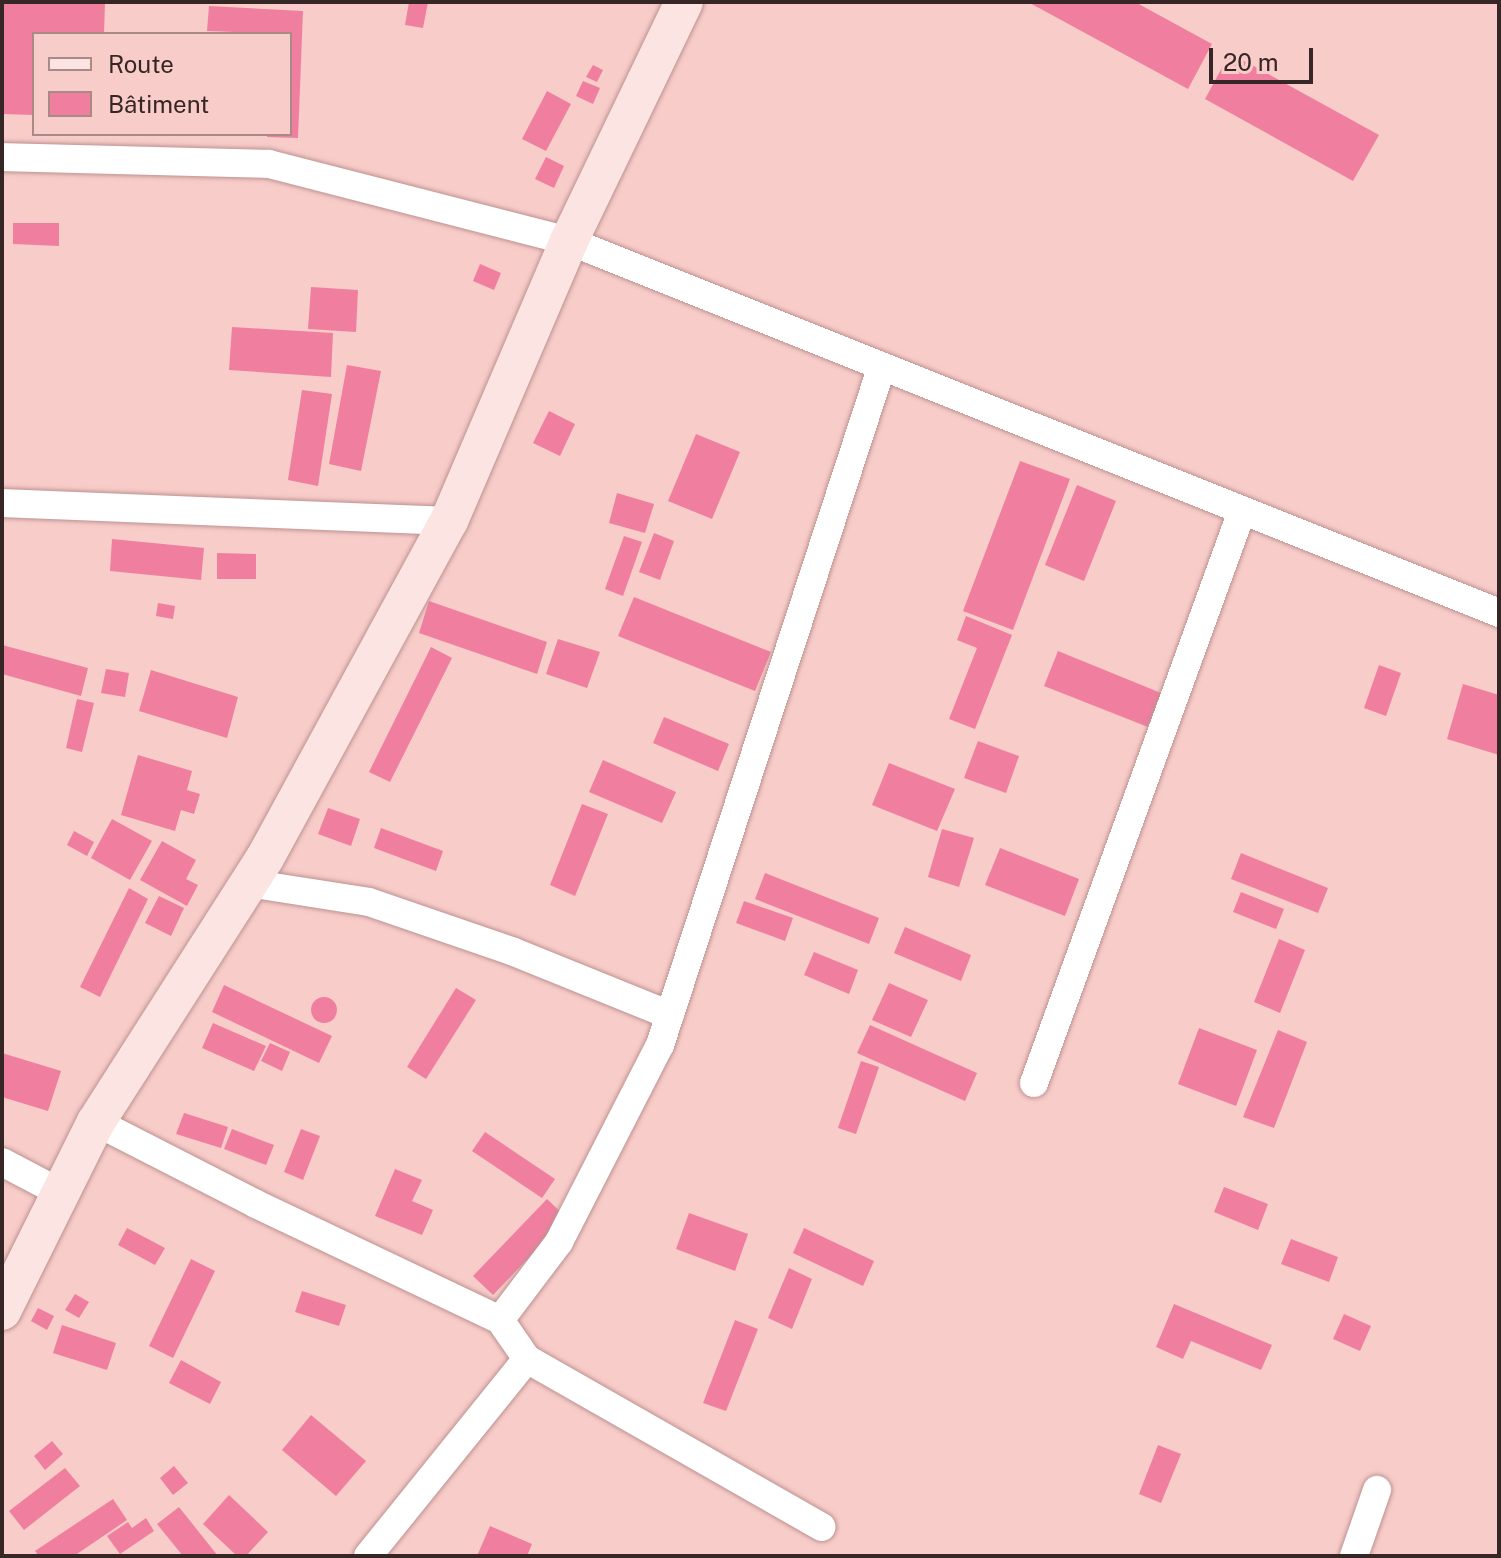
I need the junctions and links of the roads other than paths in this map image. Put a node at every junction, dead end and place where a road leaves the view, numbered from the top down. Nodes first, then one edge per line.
1 (684, 2) edge
2 (2, 157) edge
3 (569, 241) junction
4 (881, 369) junction
5 (2, 503) edge
6 (1242, 511) junction
7 (449, 521) junction
8 (1499, 613) edge
9 (248, 883) junction
10 (670, 1015) junction
11 (1034, 1083) dead end
12 (96, 1122) junction
13 (2, 1162) edge
14 (63, 1194) junction
15 (2, 1311) edge
16 (500, 1320) junction
17 (527, 1359) junction
18 (1377, 1490) dead end
19 (821, 1527) dead end
20 (368, 1556) edge
21 (1354, 1556) edge

1 - 3 street
2 - 3 street
3 - 4 street
3 - 7 street
4 - 6 street
4 - 10 street
5 - 7 street
6 - 8 street
6 - 11 street
7 - 9 street
9 - 10 street
9 - 12 street
10 - 16 street
12 - 14 street
12 - 16 street
13 - 14 street
14 - 15 street
16 - 17 street
17 - 19 street
17 - 20 street
18 - 21 street

